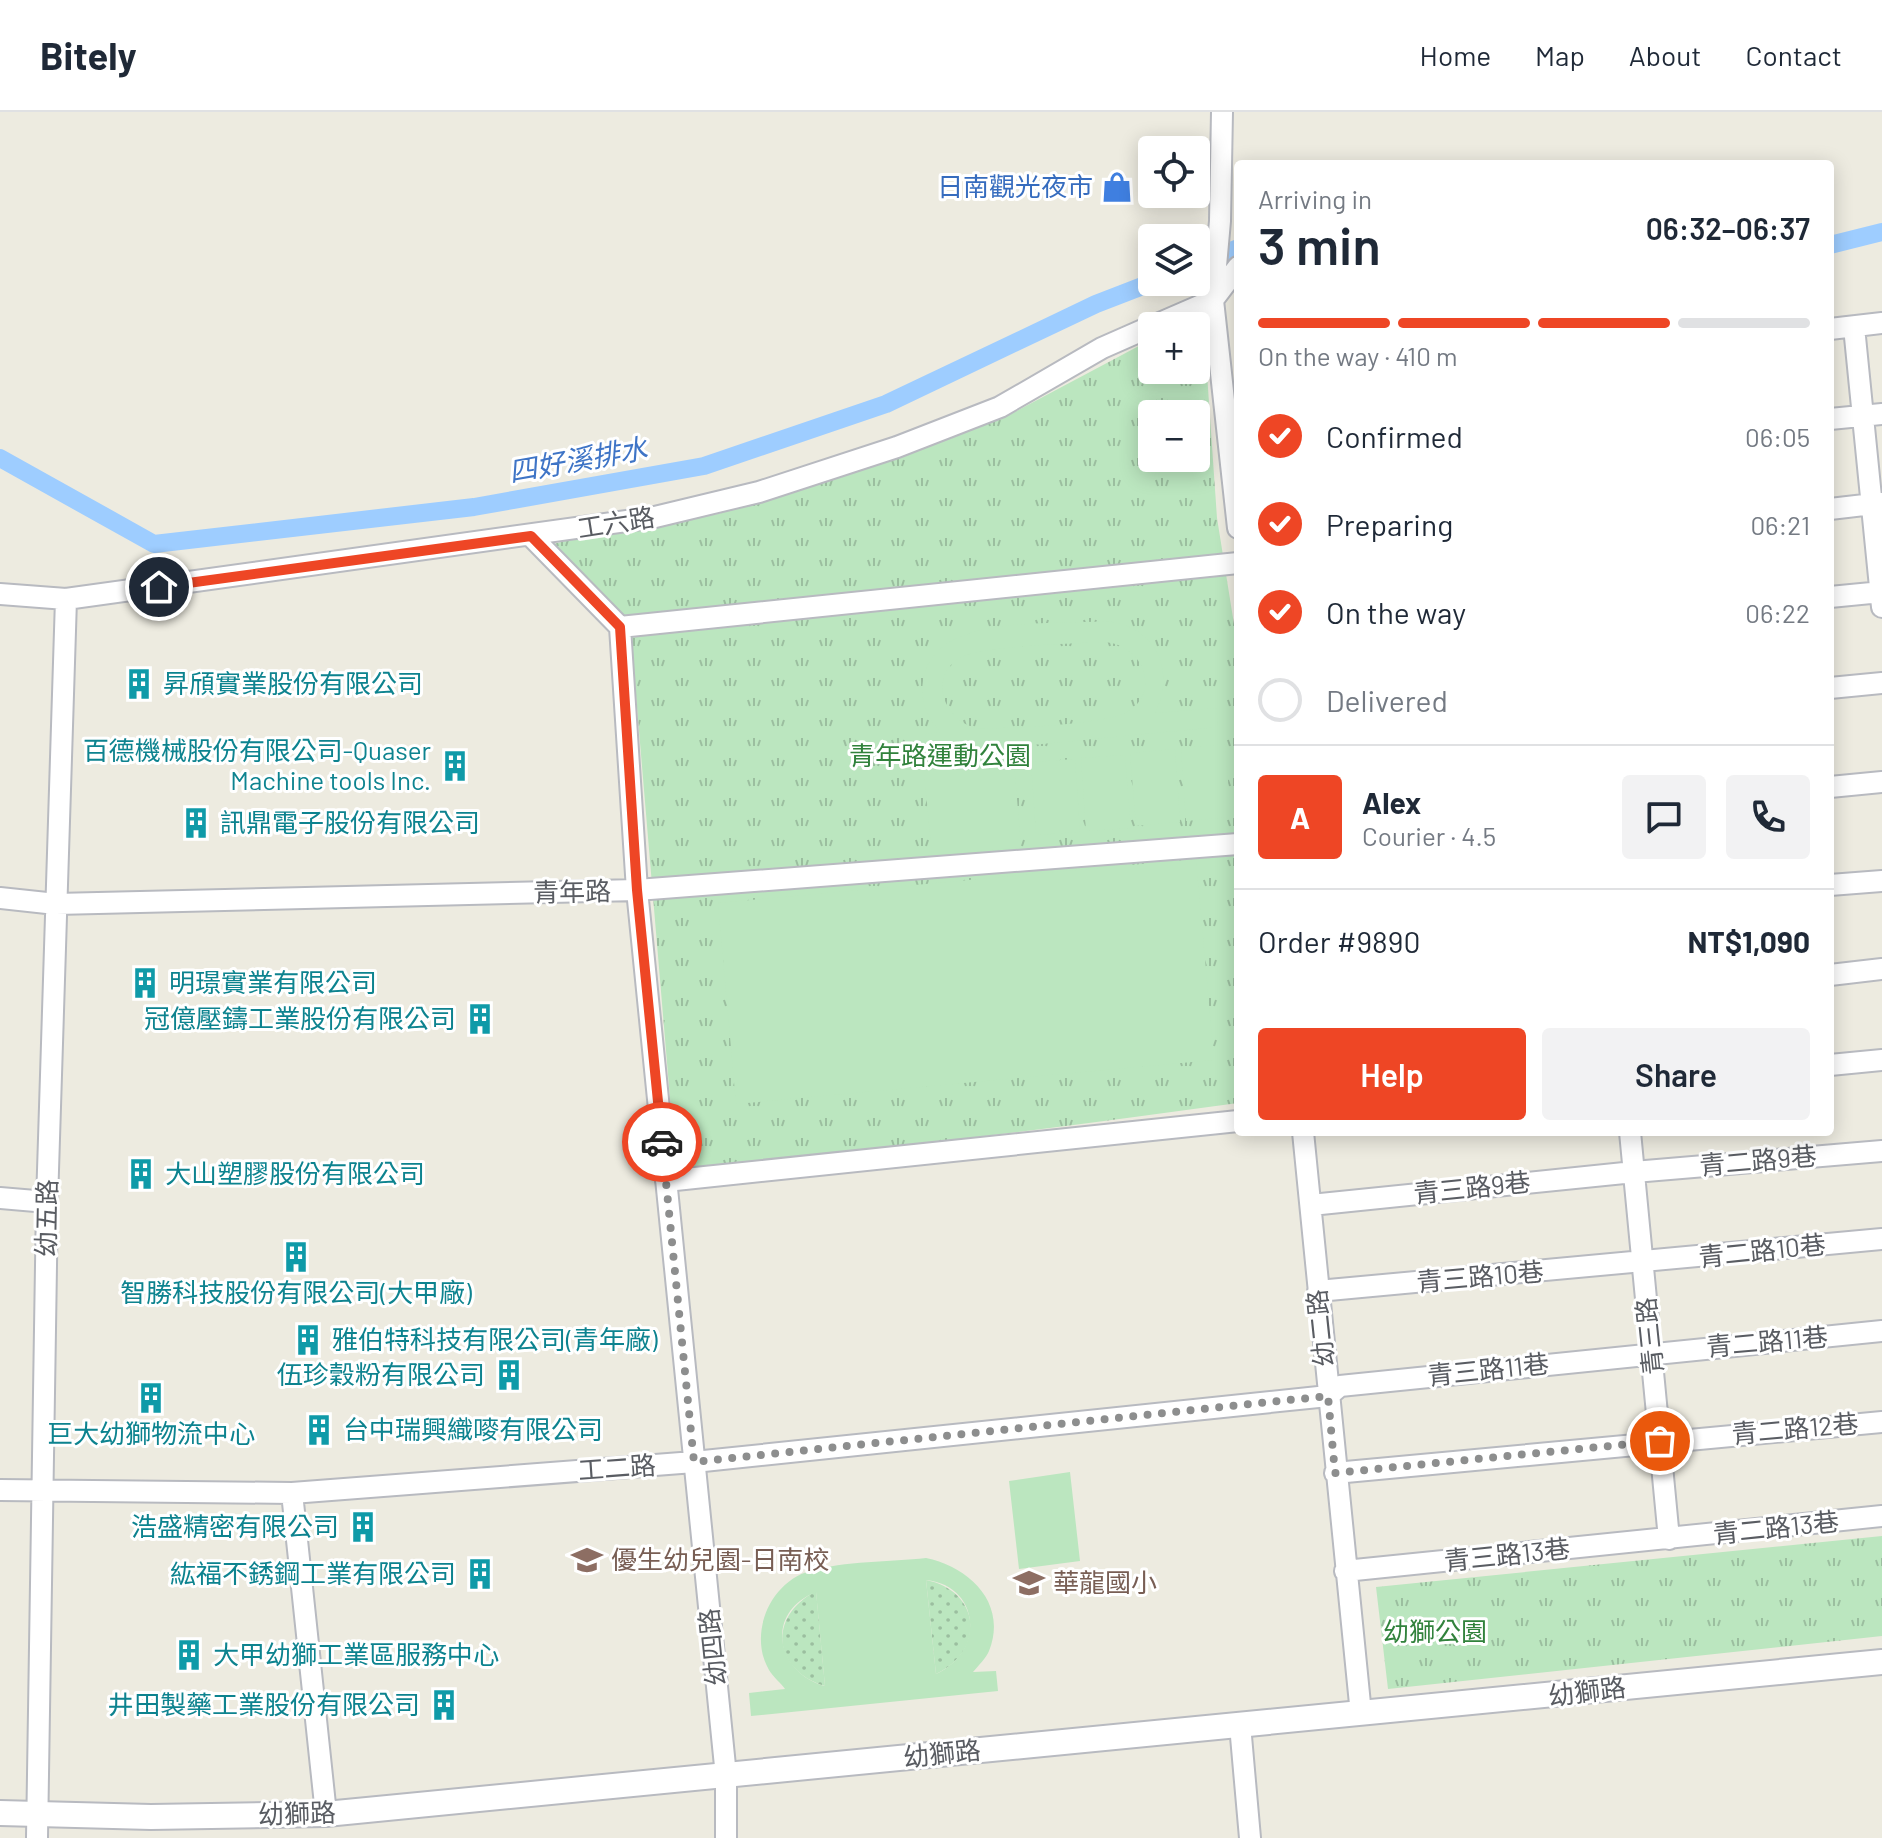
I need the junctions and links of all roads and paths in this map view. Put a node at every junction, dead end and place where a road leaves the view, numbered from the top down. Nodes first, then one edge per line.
1 (1222, 112) edge
2 (1234, 272) edge
3 (1213, 300) junction
4 (1185, 312) edge
5 (1882, 323) edge
6 (1854, 327) junction
7 (1834, 329) edge
8 (1138, 332) edge
9 (1230, 387) edge
10 (1872, 415) edge
11 (1834, 419) edge
12 (1234, 455) edge
13 (1876, 504) edge
14 (1834, 509) edge
15 (531, 536) junction
16 (1234, 563) edge
17 (0, 594) edge
18 (1834, 597) edge
19 (1882, 597) edge
20 (66, 599) junction
21 (620, 627) junction
22 (1882, 683) edge
23 (1834, 688) edge
24 (1882, 782) edge
25 (1834, 787) edge
26 (1234, 844) edge
27 (1882, 881) edge
28 (1834, 885) edge
29 (637, 890) junction
30 (0, 898) edge
31 (56, 904) junction
32 (1882, 969) edge
33 (1834, 975) edge
34 (1882, 1060) edge
35 (1834, 1065) edge
36 (1234, 1121) edge
37 (1303, 1136) edge
38 (1630, 1136) edge
39 (1882, 1151) edge
40 (1634, 1172) junction
41 (666, 1181) junction
42 (0, 1198) edge
43 (47, 1202) junction
44 (1311, 1205) junction
45 (1882, 1239) edge
46 (1642, 1264) junction
47 (1318, 1291) junction
48 (1882, 1331) edge
49 (1651, 1353) junction
50 (1328, 1396) junction
51 (1882, 1422) edge
52 (1660, 1441) junction
53 (694, 1462) junction
54 (1335, 1473) junction
55 (0, 1490) edge
56 (42, 1492) junction
57 (292, 1493) junction
58 (1882, 1516) edge
59 (1669, 1539) junction
60 (1345, 1571) junction
61 (1882, 1662) edge
62 (1361, 1714) junction
63 (1240, 1725) junction
64 (726, 1776) junction
65 (0, 1813) edge
66 (326, 1814) junction
67 (38, 1826) edge
68 (726, 1838) edge
69 (1250, 1838) edge

1 - 3 street
2 - 3 street
3 - 4 street, 工六路
3 - 9 street
5 - 6 street
6 - 7 street
6 - 10 street
8 - 15 street, 工六路
9 - 12 street
10 - 11 street
10 - 13 street
13 - 14 street
13 - 19 street
15 - 20 street, 工六路
15 - 21 street
16 - 21 street
17 - 20 street, 工六路
18 - 19 street
20 - 31 street, 幼五路
21 - 29 street, 幼四路
22 - 23 street
24 - 25 street
26 - 29 street, 青年路
27 - 28 street
29 - 31 street, 青年路
29 - 41 street, 幼四路
30 - 31 street, 青年路
31 - 43 street, 幼五路
32 - 33 street
34 - 35 street
36 - 41 street
37 - 44 street, 幼二路
38 - 40 street, 青三路
39 - 40 street, 青二路9巷
40 - 44 street, 青三路9巷
40 - 46 street, 青三路
41 - 53 street, 幼四路
42 - 43 street
43 - 56 street, 幼五路
44 - 47 street, 幼二路
45 - 46 street, 青二路10巷
46 - 47 street, 青三路10巷
46 - 49 street, 青三路
47 - 50 street, 幼二路
48 - 49 street, 青二路11巷
49 - 50 street, 青三路11巷
49 - 52 street, 青三路
50 - 53 street, 工二路
50 - 54 street, 幼二路
51 - 52 street, 青二路12巷
52 - 54 street, 青二路12巷
52 - 59 street, 青三路
53 - 57 street, 工二路
53 - 64 street, 幼四路
54 - 60 street, 幼二路
55 - 56 street, 工二路
56 - 57 street, 工二路
56 - 67 street, 幼五路
57 - 66 street
58 - 59 street, 青二路13巷
59 - 60 street, 青三路13巷
60 - 62 street, 幼二路
61 - 62 street, 幼獅路
62 - 63 street, 幼獅路
63 - 64 street, 幼獅路
63 - 69 street
64 - 66 street, 幼獅路
64 - 68 street, 幼四路
65 - 67 street, 幼獅路
66 - 67 street, 幼獅路

